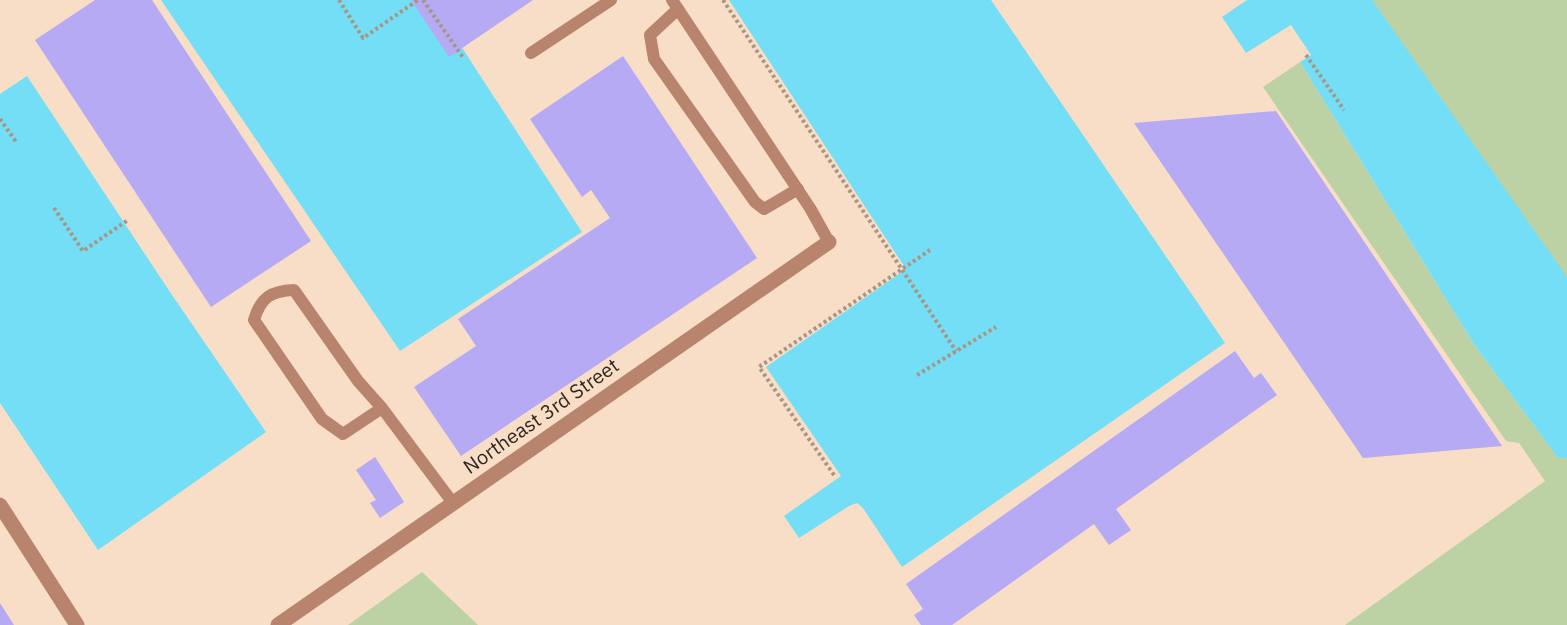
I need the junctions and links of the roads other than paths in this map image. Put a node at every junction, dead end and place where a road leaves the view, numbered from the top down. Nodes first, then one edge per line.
1 (611, 0) edge
2 (675, 4) edge
3 (531, 53) dead end
4 (798, 189) junction
5 (829, 242) joint
6 (382, 408) junction
7 (453, 503) junction
8 (0, 505) edge
9 (77, 625) edge
10 (278, 625) edge

1 - 3 lane
2 - 4 lane
2 - 4 lane
4 - 5 lane
5 - 7 street, Northeast 3rd Street
6 - 6 lane
6 - 7 lane
7 - 10 street, Northeast 3rd Street
8 - 9 street

